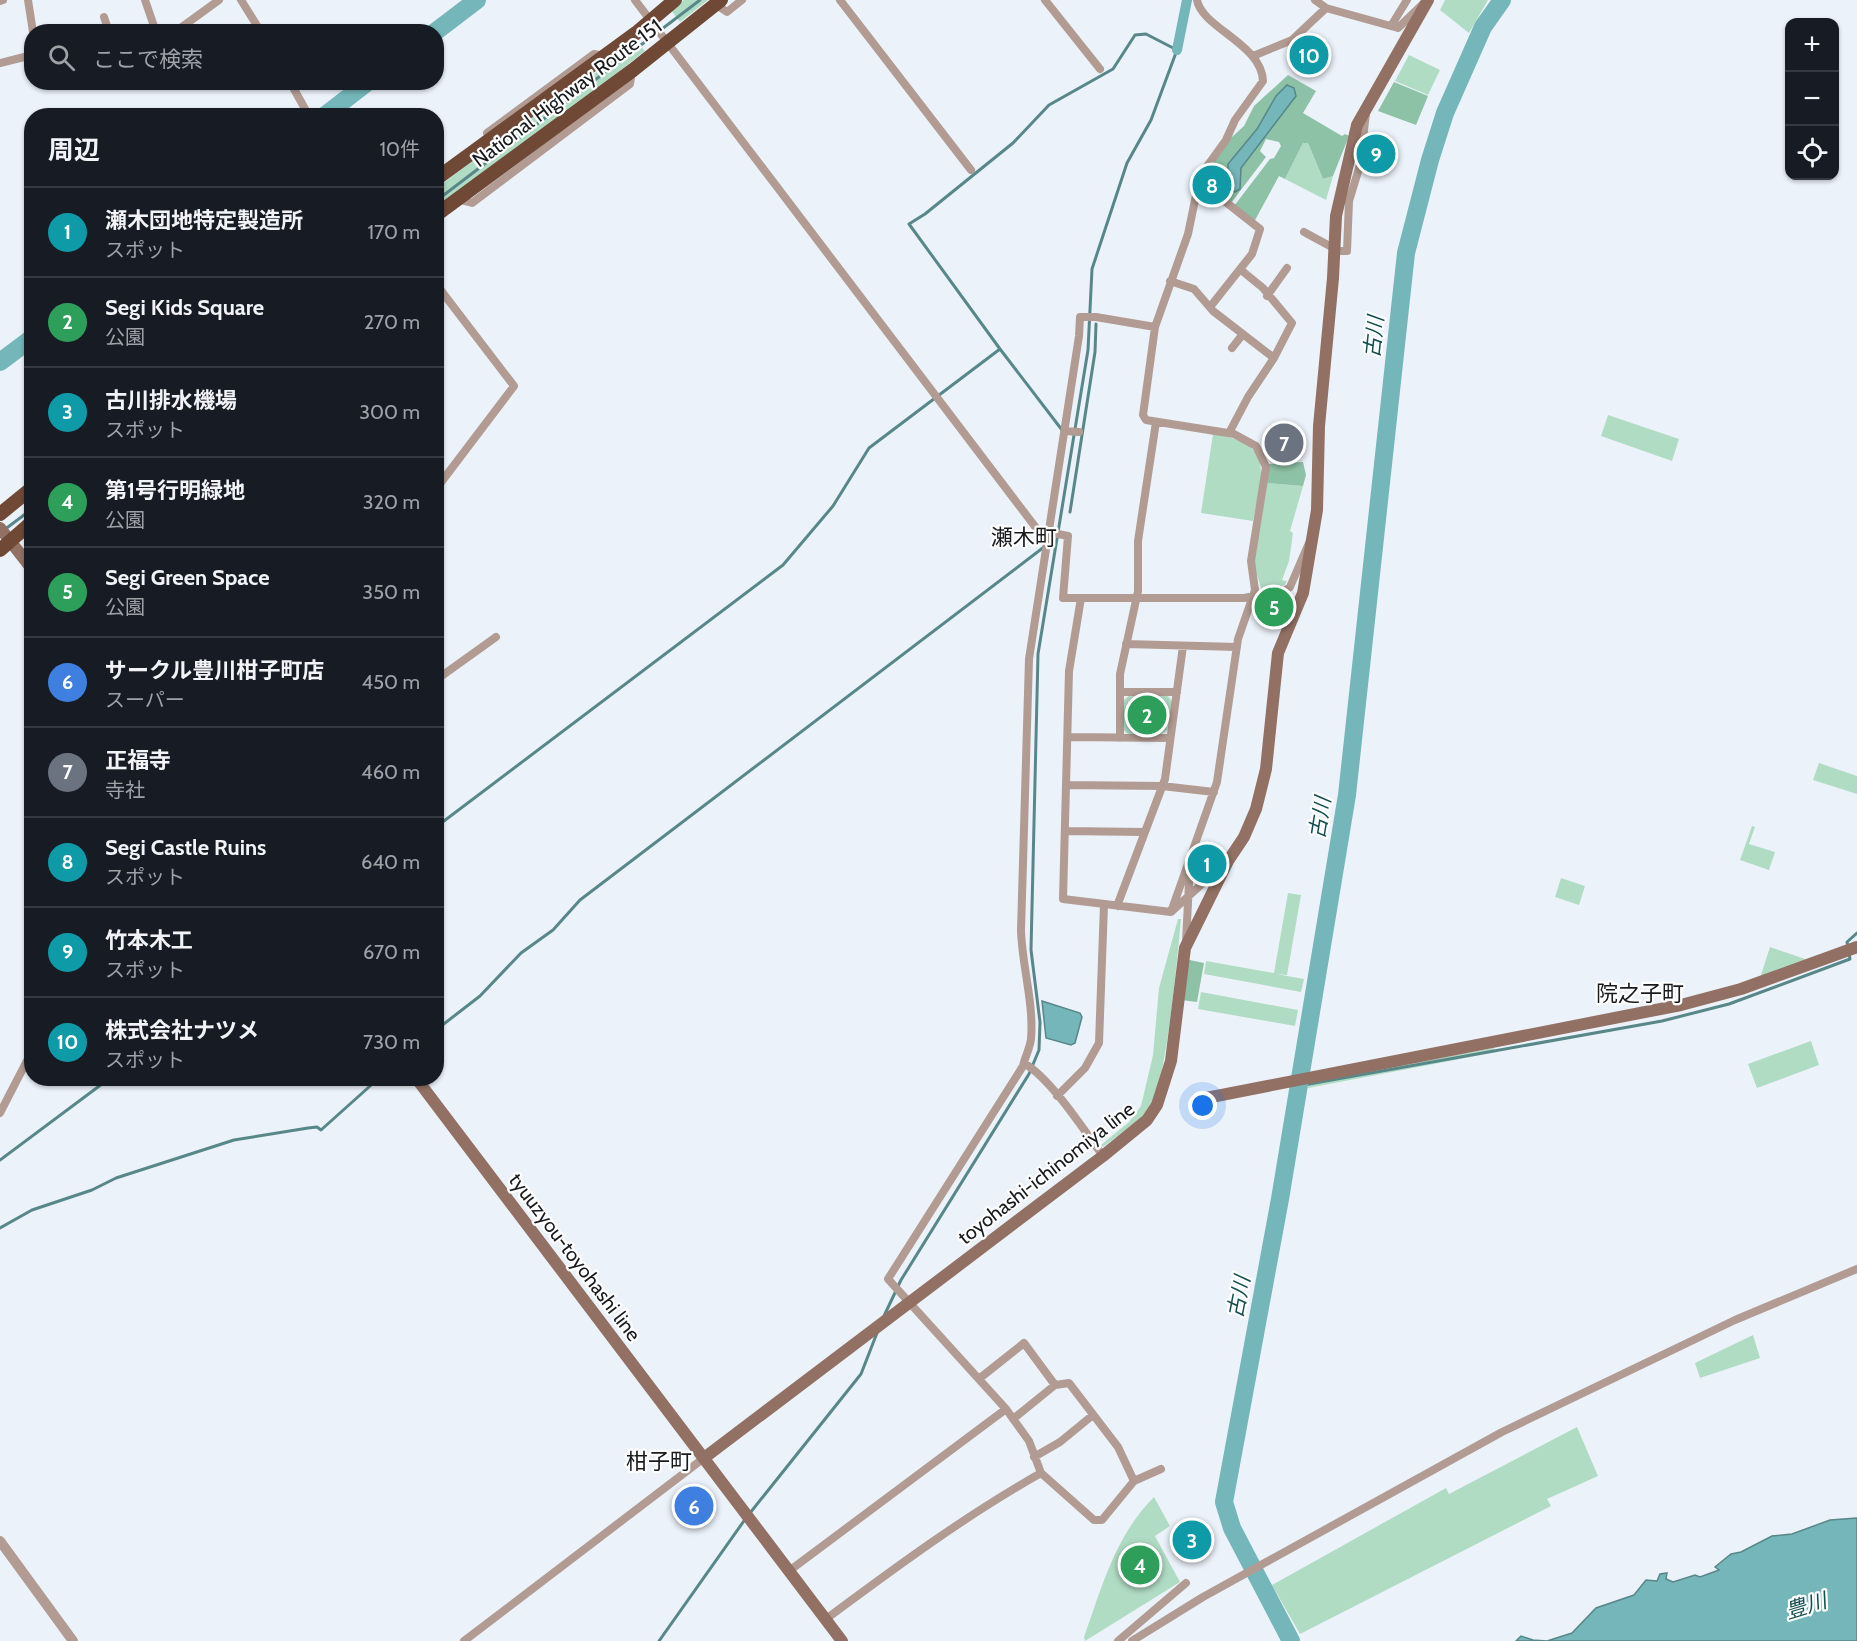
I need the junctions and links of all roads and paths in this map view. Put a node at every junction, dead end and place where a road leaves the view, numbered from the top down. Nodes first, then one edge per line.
1 (28, 0) edge
2 (145, 0) edge
3 (219, 0) edge
4 (241, 0) edge
5 (635, 0) edge
6 (675, 0) edge
7 (742, 0) edge
8 (840, 0) edge
9 (1045, 0) edge
10 (1197, 0) edge
11 (1315, 0) edge
12 (1407, 0) edge
13 (1428, 0) edge
14 (718, 2) edge
15 (1326, 8) junction
16 (104, 17) dead end
17 (650, 20) junction
18 (32, 24) edge
19 (106, 24) edge
20 (153, 24) edge
21 (186, 24) edge
22 (256, 24) edge
23 (1391, 26) junction
24 (667, 41) junction
25 (604, 56) junction
26 (1253, 56) junction
27 (24, 57) edge
28 (0, 63) edge
29 (1100, 69) dead end
30 (294, 90) edge
31 (305, 108) edge
32 (444, 165) edge
33 (971, 170) dead end
34 (444, 173) edge
35 (1199, 181) junction
36 (444, 209) edge
37 (1304, 232) dead end
38 (1334, 247) junction
39 (1287, 268) dead end
40 (1241, 270) junction
41 (1170, 281) junction
42 (444, 294) edge
43 (1267, 296) junction
44 (1210, 307) junction
45 (1155, 327) junction
46 (1243, 334) junction
47 (1232, 348) dead end
48 (1274, 358) junction
49 (1156, 422) junction
50 (1067, 431) junction
51 (1079, 432) dead end
52 (1229, 433) junction
53 (444, 478) edge
54 (24, 494) edge
55 (0, 514) edge
56 (24, 526) edge
57 (3, 536) edge
58 (1050, 539) junction
59 (1310, 542) junction
60 (24, 560) edge
61 (1253, 597) junction
62 (1081, 598) junction
63 (1136, 598) junction
64 (496, 637) dead end
65 (1126, 644) junction
66 (1184, 646) junction
67 (1237, 646) junction
68 (444, 674) edge
69 (1120, 692) junction
70 (1177, 692) junction
71 (1068, 737) junction
72 (1120, 738) junction
73 (1170, 738) junction
74 (1066, 785) junction
75 (1162, 786) junction
76 (1214, 792) junction
77 (1065, 831) junction
78 (1144, 832) junction
79 (1190, 857) junction
80 (1228, 861) junction
81 (1189, 896) junction
82 (1104, 905) junction
83 (1117, 906) junction
84 (1171, 912) junction
85 (1857, 947) edge
86 (1185, 948) junction
87 (24, 1066) edge
88 (1029, 1066) junction
89 (422, 1086) edge
90 (1058, 1096) junction
91 (1196, 1100) dead end
92 (0, 1113) edge
93 (1103, 1156) junction
94 (1857, 1269) edge
95 (905, 1298) junction
96 (980, 1378) junction
97 (1056, 1385) junction
98 (1006, 1409) junction
99 (1093, 1415) junction
100 (1013, 1419) junction
101 (1034, 1456) junction
102 (704, 1458) junction
103 (1161, 1469) dead end
104 (1041, 1473) junction
105 (1134, 1481) junction
106 (0, 1541) edge
107 (789, 1571) junction
108 (1186, 1583) dead end
109 (826, 1619) junction
110 (73, 1641) edge
111 (464, 1641) edge
112 (842, 1641) edge
113 (1118, 1641) edge
114 (1132, 1641) edge

1 - 18 street
2 - 20 street
3 - 21 street
4 - 22 street
5 - 17 street
6 - 17 highway, National Highway Route 151
7 - 14 street
8 - 33 street
9 - 29 street
10 - 26 street
11 - 15 street
12 - 23 street
13 - 23 street
13 - 38 main road, toyohashi-ichinomiya line
14 - 24 highway, National Highway Route 151
15 - 23 street
15 - 26 street
16 - 19 street
17 - 24 street
17 - 25 highway, National Highway Route 151
24 - 36 highway, National Highway Route 151
24 - 58 street
25 - 32 street
25 - 34 highway, National Highway Route 151
26 - 35 street
27 - 28 street
30 - 31 street
35 - 40 street
35 - 41 street
37 - 38 street
38 - 59 main road, toyohashi-ichinomiya line
39 - 43 street
40 - 43 street
40 - 44 street
41 - 44 street
41 - 45 street
42 - 53 street
43 - 48 street
44 - 46 street
45 - 49 street
45 - 50 street
46 - 47 street
46 - 48 street
48 - 52 street
49 - 52 street
49 - 63 street
50 - 51 street
50 - 58 street
52 - 61 street
54 - 55 highway
56 - 57 highway
57 - 60 main road
58 - 62 street
58 - 88 street
59 - 61 street
59 - 80 main road, toyohashi-ichinomiya line
61 - 63 street
61 - 67 street
62 - 63 street
62 - 71 street
63 - 65 street
64 - 68 street
65 - 66 street
65 - 69 street
66 - 67 street
66 - 70 street
67 - 76 street
69 - 70 street
69 - 72 street
70 - 73 street
71 - 72 street
71 - 74 street
72 - 73 street
73 - 75 street
74 - 75 street
74 - 77 street
75 - 76 street
75 - 78 street
76 - 79 street
77 - 78 street
77 - 82 street
78 - 83 street
79 - 81 street
79 - 84 street
80 - 81 street
80 - 86 main road, toyohashi-ichinomiya line
81 - 84 street
81 - 86 street
82 - 83 street
82 - 90 street
83 - 84 street
85 - 91 main road
86 - 93 main road, toyohashi-ichinomiya line
87 - 92 street
88 - 90 street
88 - 95 street
89 - 102 main road, tyuuzyou-toyohashi line
90 - 93 street
93 - 95 main road, toyohashi-ichinomiya line
94 - 114 street
95 - 96 street
95 - 102 main road, toyohashi-ichinomiya line
96 - 97 street
96 - 98 street
97 - 99 street
97 - 100 street
98 - 100 street
98 - 107 street
99 - 101 street
99 - 105 street
100 - 101 street
101 - 104 street
102 - 107 main road
102 - 111 street
103 - 105 street
104 - 105 street
104 - 109 street
106 - 110 street
107 - 109 main road
108 - 113 street
109 - 112 main road

